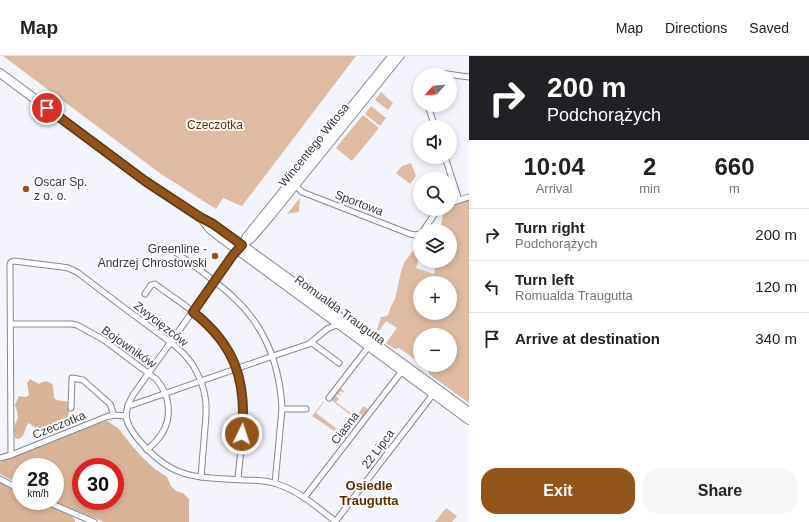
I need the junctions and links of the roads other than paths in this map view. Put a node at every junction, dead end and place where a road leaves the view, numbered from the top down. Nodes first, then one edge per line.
1 (392, 56) edge
2 (400, 56) edge
3 (0, 73) edge
4 (457, 75) edge
5 (469, 77) edge
6 (447, 164) edge
7 (296, 185) junction
8 (469, 197) edge
9 (459, 200) joint
10 (413, 235) edge
11 (240, 247) junction
12 (170, 248) dead end
13 (215, 281) junction
14 (145, 294) dead end
15 (193, 312) junction
16 (11, 324) junction
17 (339, 324) junction
18 (170, 342) junction
19 (312, 343) junction
20 (369, 346) junction
21 (272, 356) junction
22 (339, 362) dead end
23 (237, 368) junction
24 (402, 371) junction
25 (149, 372) junction
26 (201, 381) junction
27 (435, 391) junction
28 (166, 393) junction
29 (328, 398) dead end
30 (128, 405) junction
31 (71, 408) dead end
32 (282, 409) junction
33 (306, 409) dead end
34 (469, 412) edge
35 (114, 415) junction
36 (126, 416) junction
37 (469, 420) edge
38 (147, 450) junction
39 (11, 455) junction
40 (0, 458) edge
41 (201, 477) junction
42 (0, 479) edge
43 (238, 479) junction
44 (276, 483) junction
45 (12, 485) edge
46 (304, 498) junction
47 (64, 509) edge
48 (94, 522) edge
49 (335, 522) edge

1 - 11 main road, Wincentego Witosa
2 - 7 main road, Wincentego Witosa
3 - 11 main road, Romualda Traugutta
4 - 5 street
6 - 9 street
7 - 10 street, Sportowa
7 - 11 main road, Wincentego Witosa
8 - 9 street
11 - 13 street
11 - 17 main road, Romualda Traugutta
11 - 27 main road, Romualda Traugutta
12 - 13 street
13 - 15 street
13 - 21 street
14 - 15 street
15 - 18 street
15 - 23 street
16 - 18 street, Zwycięzców
16 - 25 street, Bojowników
16 - 39 street
17 - 19 street
17 - 20 main road, Romualda Traugutta
18 - 25 street
18 - 26 street, Zwycięzców
19 - 21 street
19 - 22 street
20 - 24 main road, Romualda Traugutta
20 - 29 street
21 - 23 street
21 - 32 street
23 - 26 street
23 - 43 street
24 - 27 main road, Romualda Traugutta
24 - 46 street, Ciasna
25 - 28 street, Bojowników
25 - 30 street
26 - 28 street
26 - 41 street, Zwycięzców
27 - 34 main road, Romualda Traugutta
27 - 37 main road, Romualda Traugutta
27 - 49 street, 22 Lipca
28 - 30 street
28 - 38 street, Bojowników
30 - 36 street
31 - 35 street
32 - 33 street
32 - 44 street
35 - 36 street, Czeczotka
35 - 39 street, Czeczotka
36 - 38 street
38 - 41 street
39 - 40 street, Czeczotka
41 - 43 street
42 - 45 street
43 - 44 street
44 - 46 street
46 - 49 street
47 - 48 street

